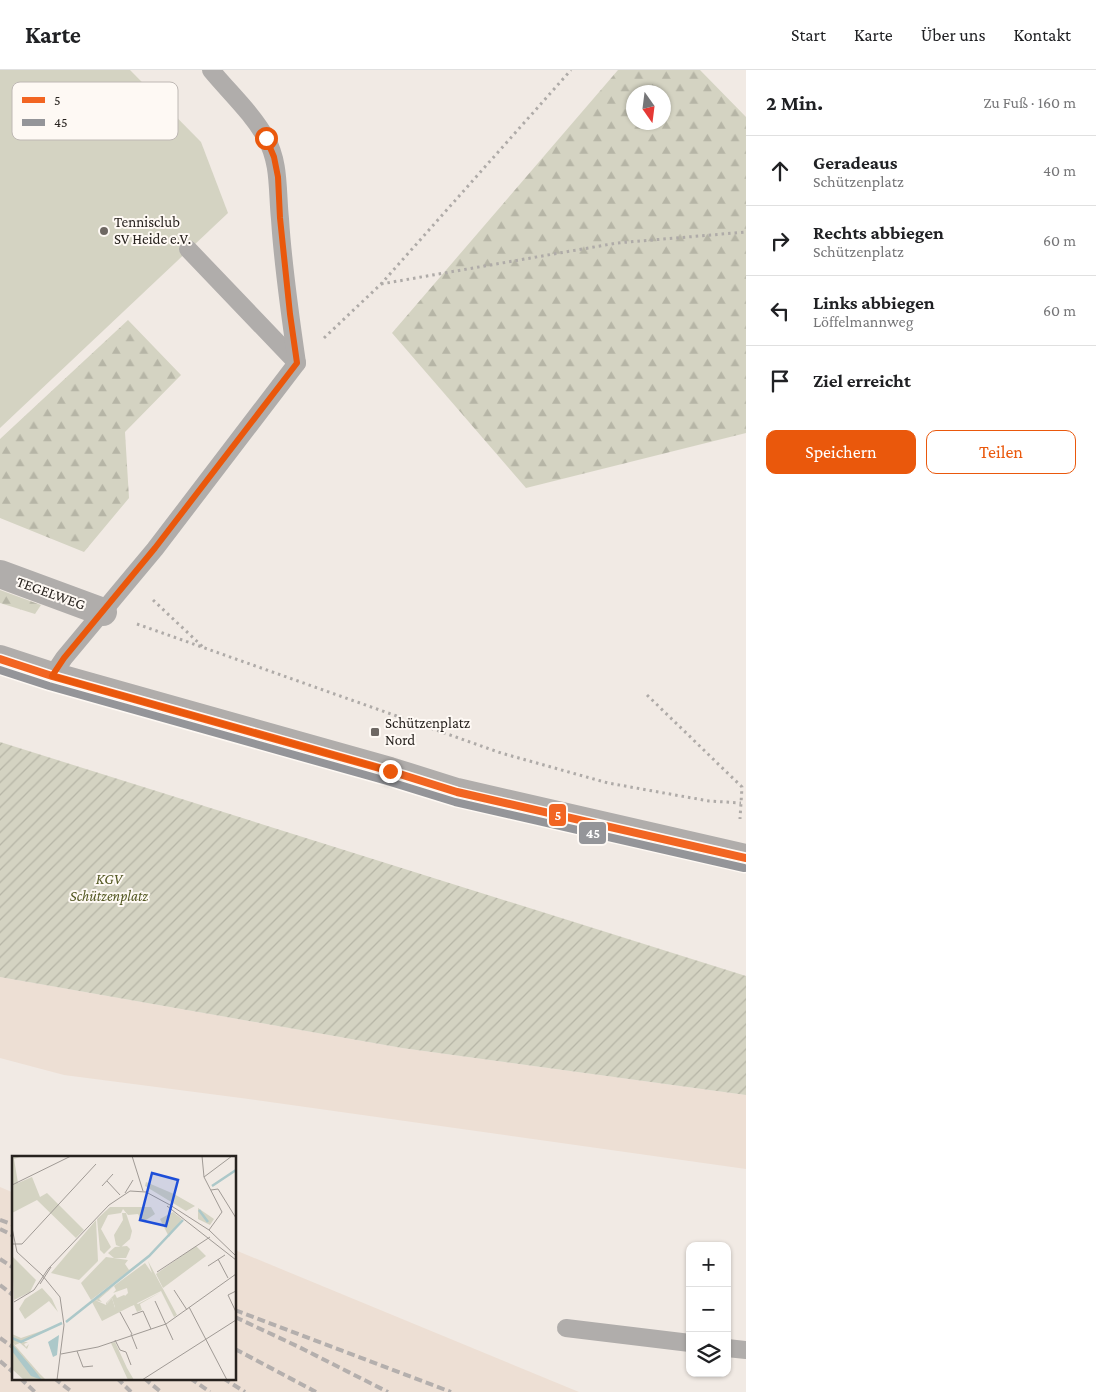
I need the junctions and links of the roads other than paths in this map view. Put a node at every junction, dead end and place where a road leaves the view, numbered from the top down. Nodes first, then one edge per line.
1 (210, 70) edge
2 (188, 249) dead end
3 (297, 363) junction
4 (0, 574) edge
5 (103, 612) junction
6 (0, 659) edge
7 (52, 676) junction
8 (746, 858) edge
9 (566, 1328) dead end
10 (686, 1343) edge
11 (731, 1348) edge
12 (746, 1350) edge

1 - 3 lane
2 - 3 lane
3 - 5 lane
4 - 5 street, TEGELWEG
5 - 7 lane
6 - 7 street
7 - 8 street
9 - 10 lane
11 - 12 lane

